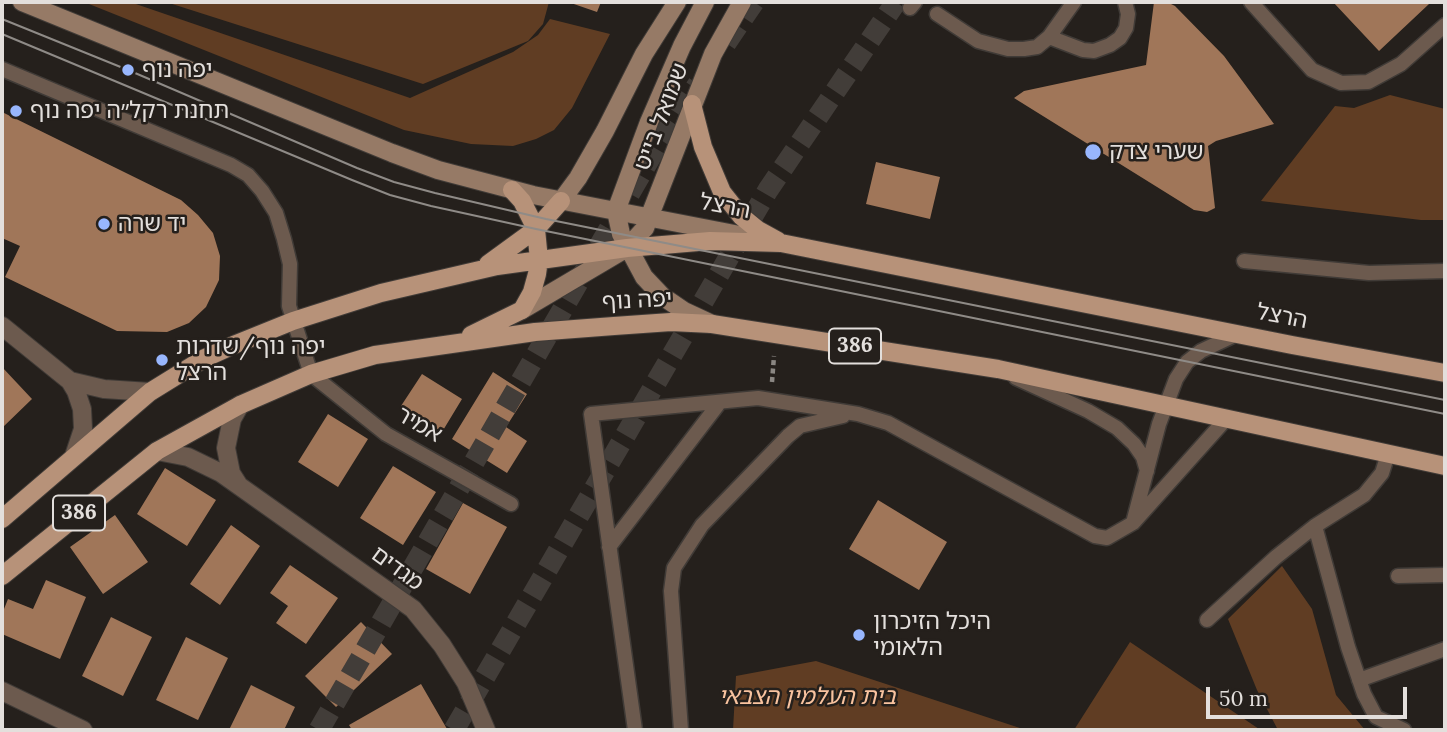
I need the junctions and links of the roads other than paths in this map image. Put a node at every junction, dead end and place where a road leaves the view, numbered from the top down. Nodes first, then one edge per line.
1 (22, 2) edge
2 (42, 2) edge
3 (677, 2) edge
4 (705, 2) edge
5 (742, 2) edge
6 (1074, 2) edge
7 (1125, 2) edge
8 (1251, 2) edge
9 (937, 14) dead end
10 (74, 23) junction
11 (1445, 25) edge
12 (1049, 37) junction
13 (2, 69) edge
14 (692, 104) junction
15 (512, 190) junction
16 (561, 201) junction
17 (616, 211) junction
18 (651, 218) junction
19 (536, 229) junction
20 (781, 243) junction
21 (627, 248) junction
22 (539, 260) junction
23 (1244, 261) dead end
24 (475, 271) junction
25 (1445, 271) edge
26 (522, 310) junction
27 (293, 321) junction
28 (712, 324) junction
29 (2, 326) edge
30 (1237, 334) junction
31 (451, 344) junction
32 (998, 369) junction
33 (1445, 373) edge
34 (311, 374) junction
35 (70, 382) junction
36 (150, 392) junction
37 (720, 402) junction
38 (240, 405) junction
39 (1164, 406) junction
40 (858, 414) junction
41 (1226, 419) junction
42 (157, 452) junction
43 (1388, 454) junction
44 (74, 456) junction
45 (1445, 466) edge
46 (1147, 471) junction
47 (238, 484) junction
48 (511, 504) dead end
49 (2, 519) edge
50 (1133, 523) junction
51 (1315, 526) junction
52 (609, 547) junction
53 (1445, 575) edge
54 (2, 576) edge
55 (1398, 576) dead end
56 (1207, 620) dead end
57 (1445, 649) edge
58 (1359, 680) junction
59 (2, 691) edge
60 (83, 730) edge
61 (486, 730) edge
62 (635, 730) edge
63 (681, 730) edge
64 (1404, 730) edge

1 - 10 street, הרצל
2 - 10 lane
3 - 16 street
4 - 17 street, שמואל בייט
5 - 14 street, שמואל בייט
6 - 12 lane
7 - 12 lane
8 - 11 lane
9 - 12 lane
10 - 15 street, הרצל
13 - 27 lane
14 - 18 street, שמואל בייט
14 - 20 main road
15 - 16 street, הרצל
15 - 19 main road
16 - 17 street, הרצל
16 - 19 main road
17 - 18 street, הרצל
17 - 21 street
18 - 20 street, הרצל
18 - 21 street, שמואל בייט
19 - 22 main road
19 - 24 main road
20 - 21 main road, 386
20 - 30 main road, הרצל / 386
21 - 22 main road, 386
21 - 26 street, שמואל בייט
21 - 28 street
22 - 24 main road, 386
22 - 26 main road
23 - 25 lane
24 - 27 main road, 386
26 - 31 main road
27 - 34 lane
27 - 36 main road, 386
28 - 31 main road, יפה נוף / 386
28 - 32 main road, 386
29 - 35 street
30 - 33 main road, הרצל / 386
30 - 39 lane
31 - 34 main road, יפה נוף / 386
32 - 39 main road, 386
32 - 46 lane
34 - 38 main road, יפה נוף / 386
34 - 48 lane, אמיר
35 - 36 street
35 - 44 street
36 - 44 main road, 386
37 - 40 lane
37 - 52 lane
37 - 52 lane
38 - 42 main road, יפה נוף / 386
38 - 47 street
39 - 41 main road, 386
39 - 46 lane
40 - 50 lane
40 - 63 lane
41 - 43 main road, 386
41 - 50 lane
42 - 47 street, מגדים
42 - 54 main road, יפה נוף / 386
43 - 45 main road, 386
43 - 51 lane
44 - 49 main road, 386
46 - 50 lane
47 - 61 street, מגדים
51 - 56 lane
51 - 58 lane
52 - 62 lane
53 - 55 lane
57 - 58 lane
58 - 64 lane
59 - 60 street

